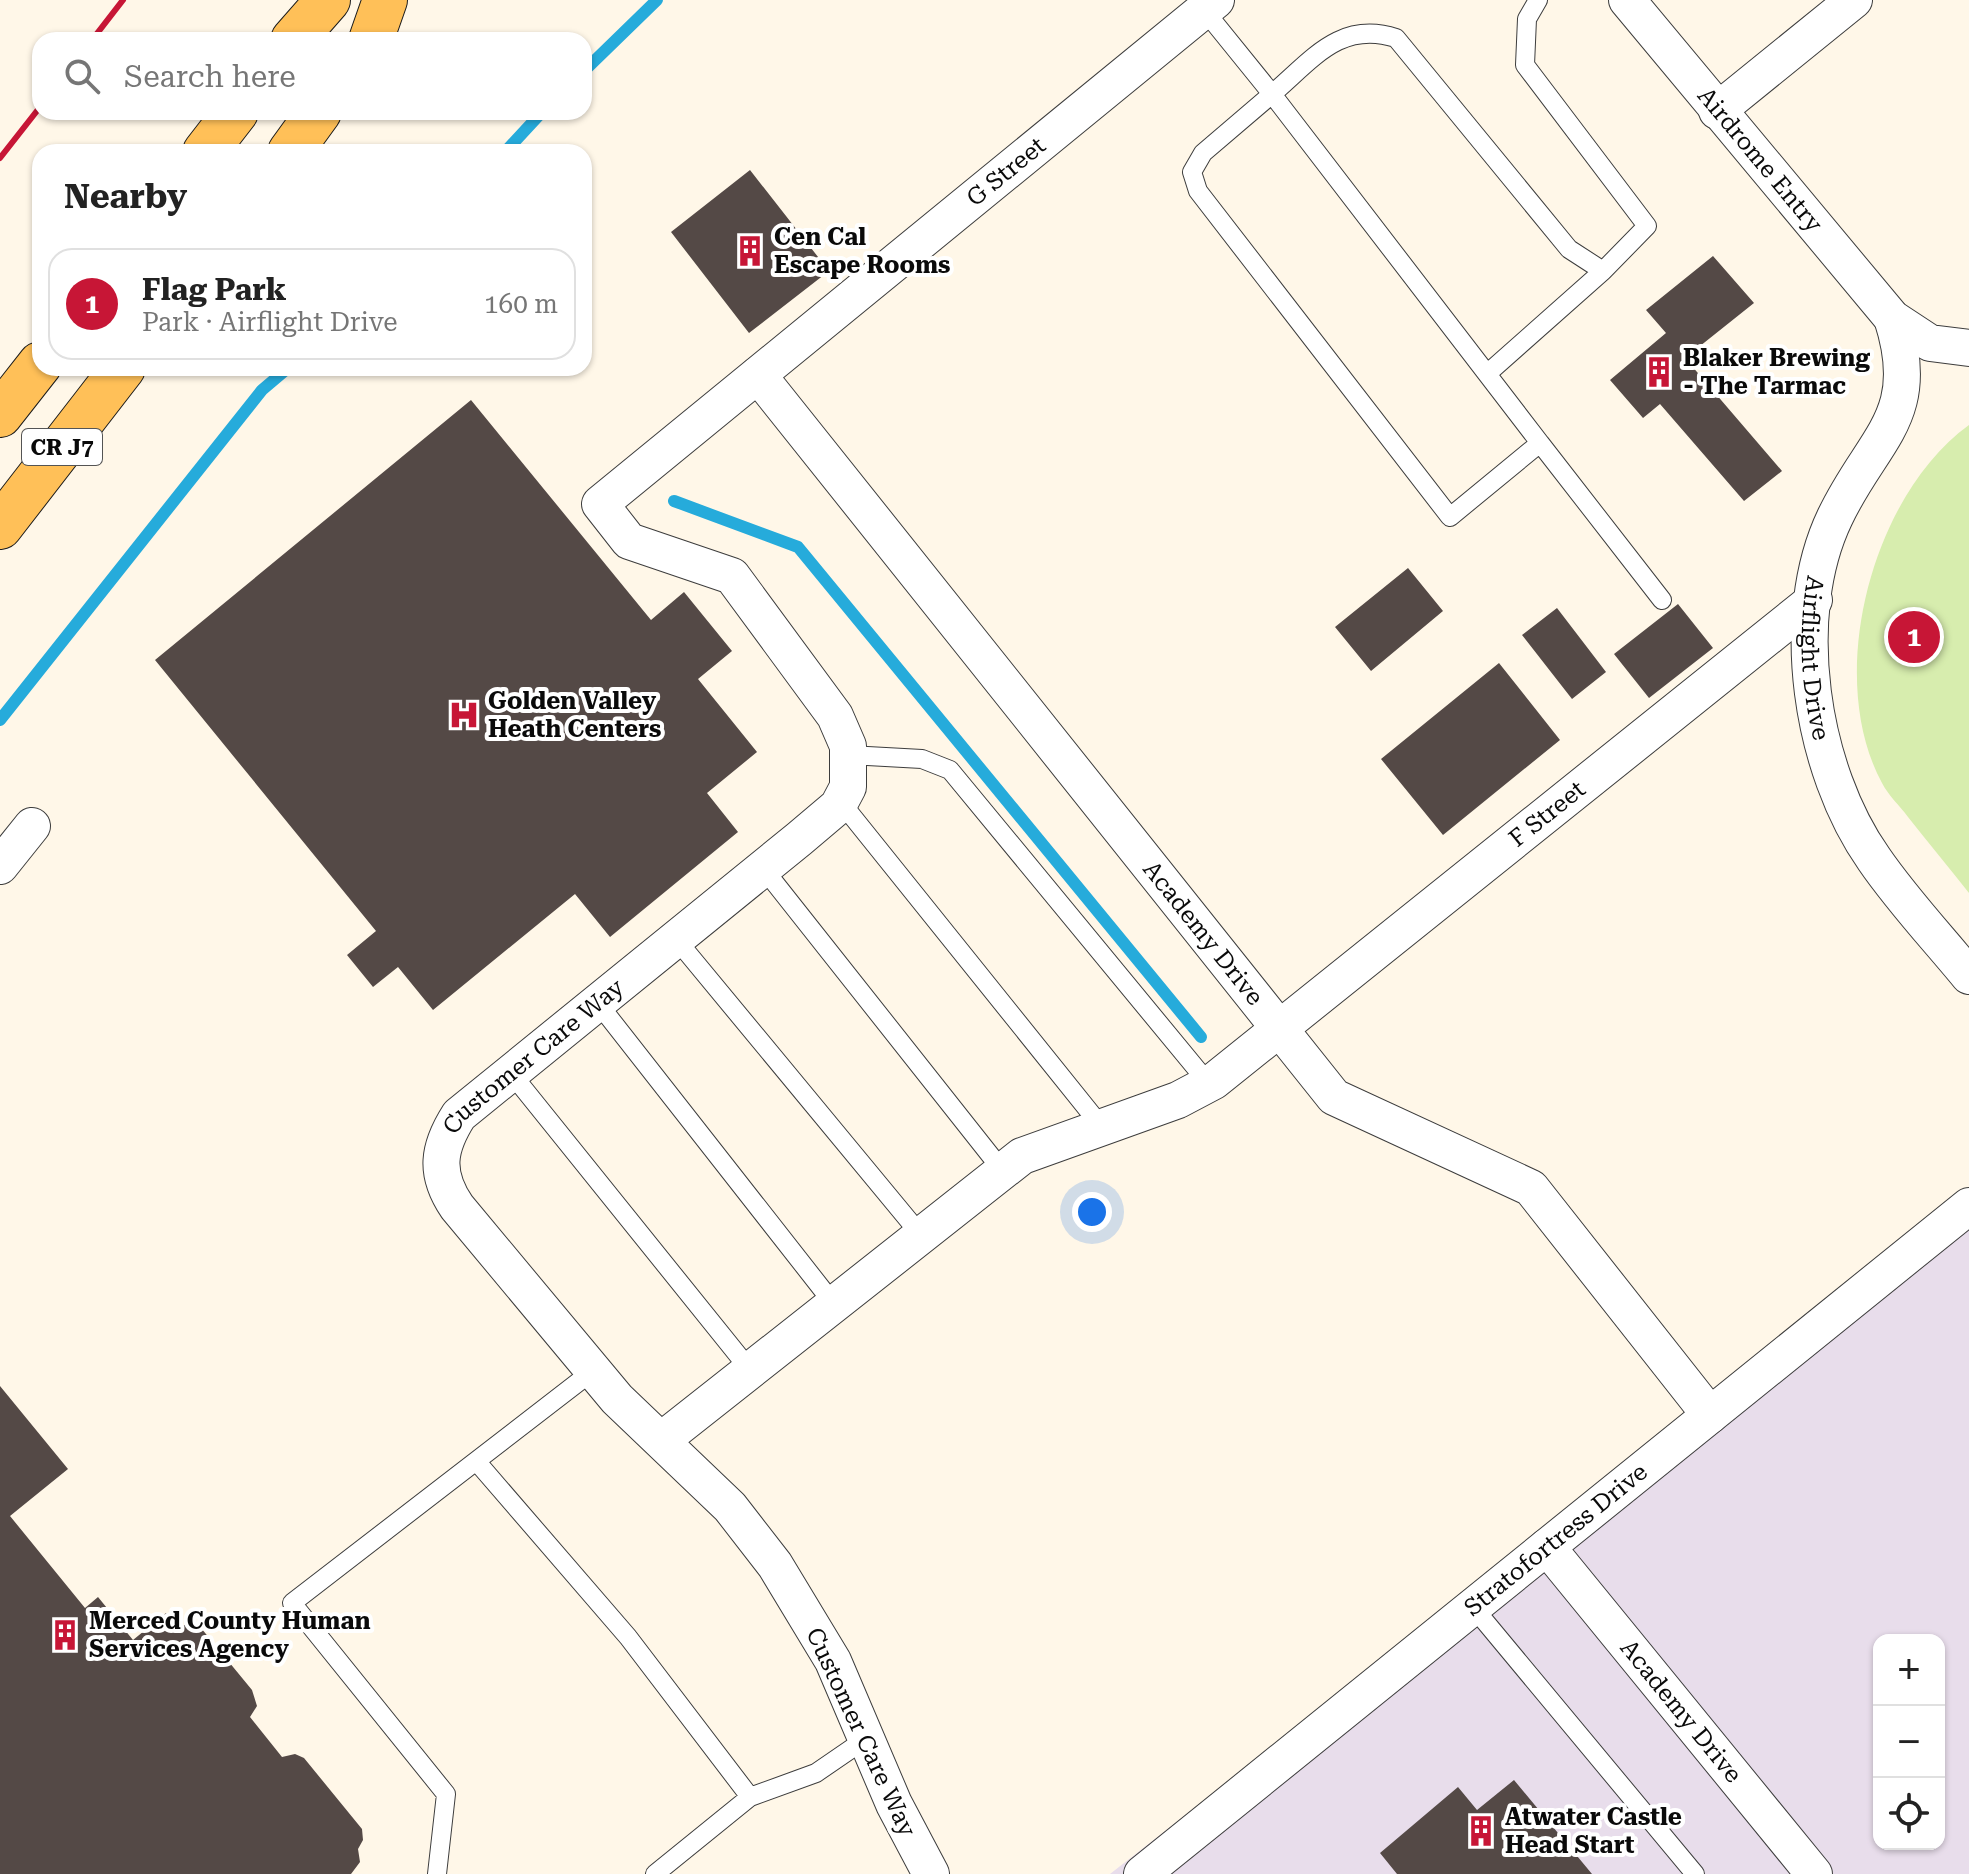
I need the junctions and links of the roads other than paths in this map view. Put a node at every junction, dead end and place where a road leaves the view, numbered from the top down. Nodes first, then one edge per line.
1 (328, 0) edge
2 (385, 0) edge
3 (1538, 0) edge
4 (1627, 0) edge
5 (1854, 0) edge
6 (1210, 5) edge
7 (300, 32) edge
8 (374, 32) edge
9 (1272, 94) junction
10 (1717, 111) junction
11 (230, 120) edge
12 (313, 120) edge
13 (211, 144) edge
14 (296, 144) edge
15 (1603, 271) junction
16 (1892, 318) junction
17 (1969, 348) edge
18 (1488, 373) junction
19 (32, 374) edge
20 (758, 375) junction
21 (117, 376) edge
22 (0, 415) edge
23 (1540, 443) junction
24 (0, 527) edge
25 (1662, 600) dead end
26 (1814, 600) junction
27 (849, 755) junction
28 (840, 801) junction
29 (32, 826) dead end
30 (0, 866) edge
31 (763, 868) junction
32 (676, 939) junction
33 (1969, 976) edge
34 (597, 1002) junction
35 (1279, 1029) junction
36 (511, 1073) junction
37 (1209, 1084) junction
38 (1101, 1126) junction
39 (1002, 1170) junction
40 (1969, 1206) edge
41 (920, 1234) junction
42 (833, 1303) junction
43 (594, 1370) junction
44 (750, 1370) junction
45 (1710, 1415) junction
46 (662, 1440) junction
47 (477, 1462) junction
48 (1547, 1547) junction
49 (1473, 1607) junction
50 (867, 1738) junction
51 (750, 1797) junction
52 (437, 1874) edge
53 (655, 1874) edge
54 (931, 1874) edge
55 (1142, 1874) edge
56 (1695, 1874) edge
57 (1814, 1874) edge

1 - 7 main road
2 - 8 main road
3 - 15 lane
4 - 10 street, Airdrome Entry
5 - 10 street
6 - 9 lane
6 - 20 street, G Street
9 - 15 lane
9 - 18 lane
9 - 23 lane
10 - 16 street, Airdrome Entry
11 - 13 main road
12 - 14 main road
15 - 18 lane
16 - 17 street
16 - 26 street, Airflight Drive
18 - 23 lane
19 - 22 main road, CR J7
20 - 27 street
20 - 35 street, Academy Drive
21 - 24 main road, CR J7
23 - 25 lane
26 - 33 street, Airflight Drive
26 - 35 street, F Street
27 - 28 street
27 - 37 lane
28 - 31 street, Customer Care Way
28 - 38 lane
29 - 30 street
31 - 32 street, Customer Care Way
31 - 39 lane
32 - 34 street, Customer Care Way
32 - 41 lane
34 - 36 street, Customer Care Way
34 - 42 lane
35 - 37 street, F Street
35 - 45 street, Academy Drive
36 - 43 street, Customer Care Way
36 - 44 lane
37 - 38 street, F Street
38 - 39 street, F Street
39 - 41 street, F Street
40 - 45 street, Stratofortress Drive
41 - 42 street, F Street
42 - 44 street, F Street
43 - 46 street, Customer Care Way
43 - 47 lane
44 - 46 street, F Street
45 - 48 street, Stratofortress Drive
46 - 50 street, Customer Care Way
47 - 51 lane
47 - 52 lane
48 - 49 street, Stratofortress Drive
48 - 57 street, Academy Drive
49 - 55 street, Stratofortress Drive
49 - 56 lane
50 - 51 lane
50 - 54 street, Customer Care Way
51 - 53 lane

